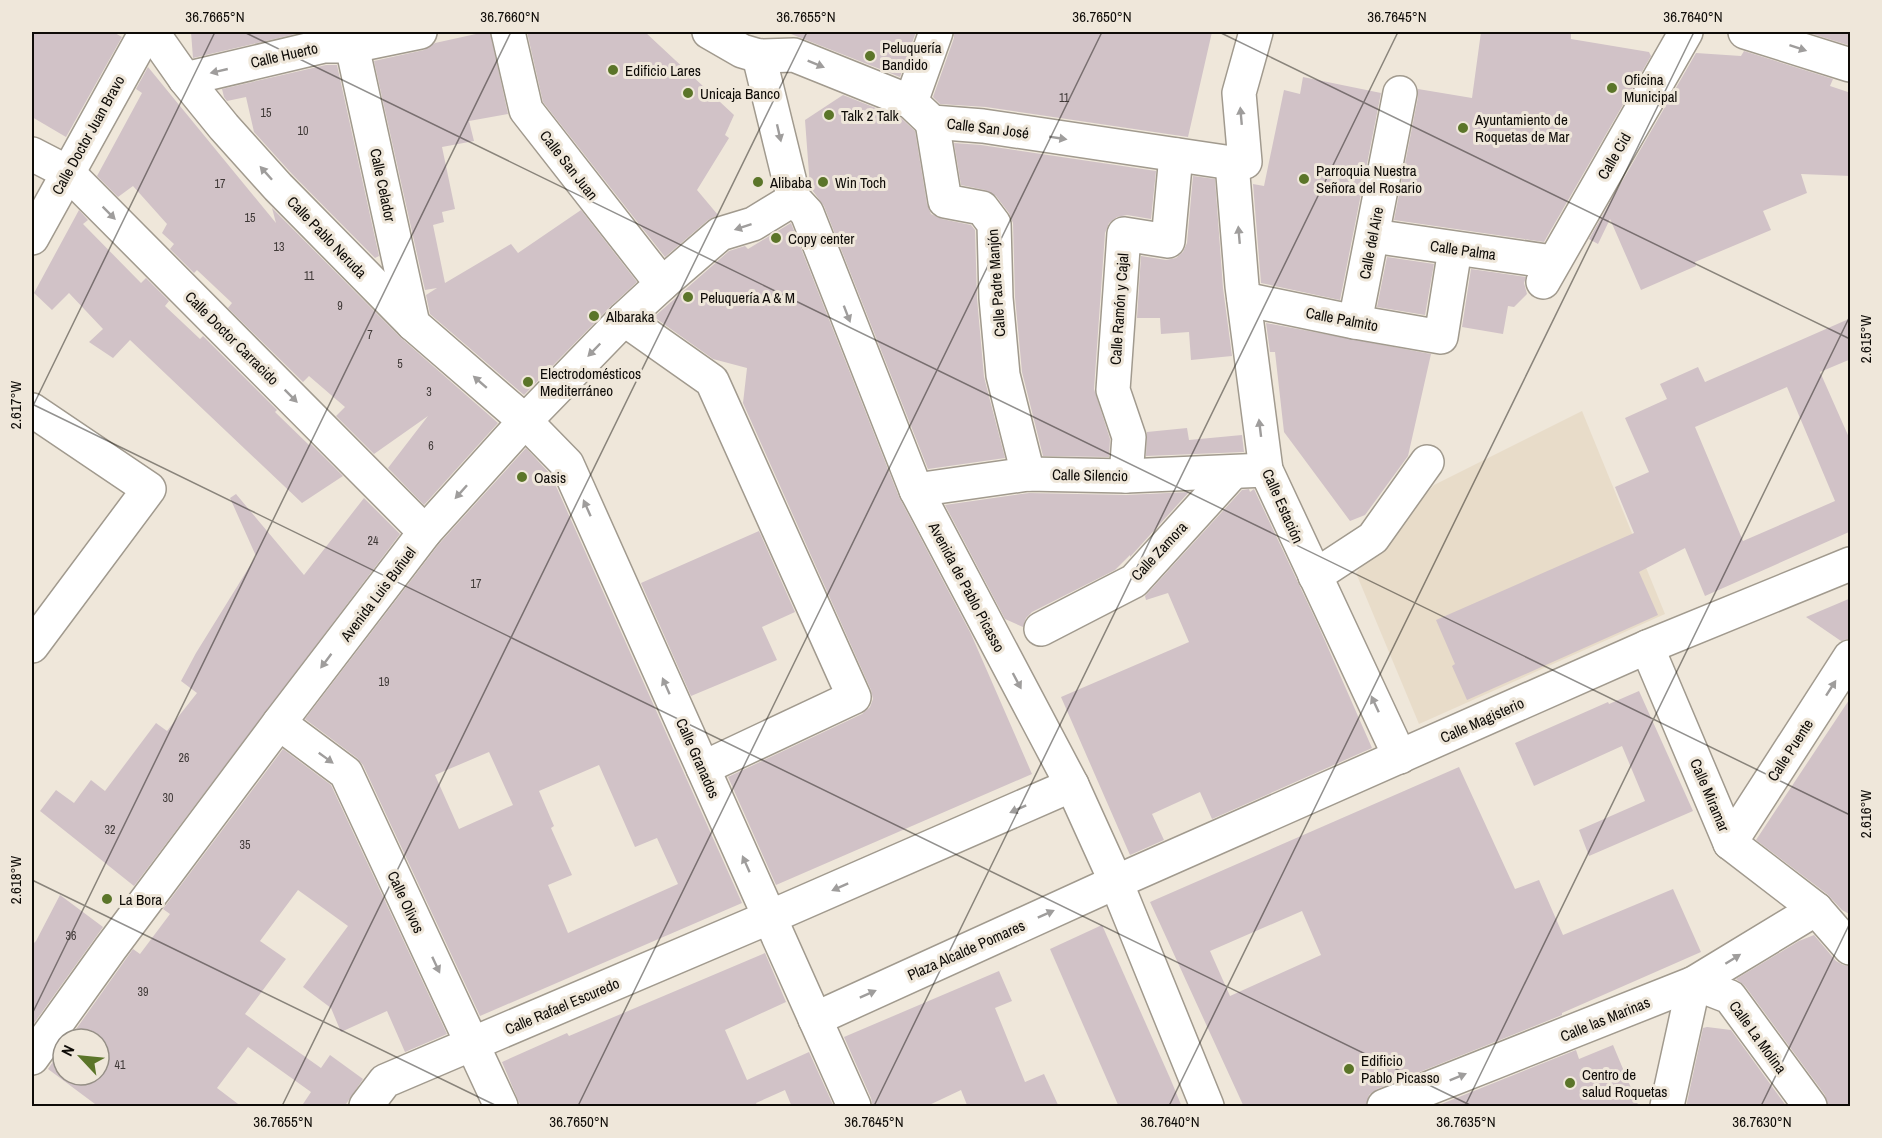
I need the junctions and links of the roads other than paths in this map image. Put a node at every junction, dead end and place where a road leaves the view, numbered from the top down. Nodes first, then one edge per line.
1 (146, 32) edge
2 (152, 32) edge
3 (420, 32) edge
4 (508, 32) edge
5 (709, 32) edge
6 (936, 32) edge
7 (1256, 32) edge
8 (1686, 32) edge
9 (1745, 32) edge
10 (332, 41) edge
11 (751, 46) edge
12 (1851, 65) edge
13 (184, 79) junction
14 (1400, 93) dead end
15 (921, 112) junction
16 (32, 154) edge
17 (1176, 155) junction
18 (1232, 163) junction
19 (68, 172) junction
20 (794, 199) junction
21 (1373, 236) junction
22 (32, 238) edge
23 (1455, 249) junction
24 (1548, 272) joint
25 (662, 284) junction
26 (1244, 299) junction
27 (624, 319) junction
28 (1355, 322) junction
29 (412, 324) junction
30 (32, 410) edge
31 (525, 421) junction
32 (1427, 462) dead end
33 (1266, 470) junction
34 (1232, 473) junction
35 (1028, 474) junction
36 (1126, 476) junction
37 (916, 490) junction
38 (425, 532) junction
39 (1851, 564) edge
40 (1315, 576) junction
41 (1041, 629) dead end
42 (32, 646) edge
43 (1647, 647) junction
44 (1851, 657) edge
45 (279, 723) junction
46 (1400, 757) junction
47 (703, 768) junction
48 (1072, 785) junction
49 (1730, 843) junction
50 (1116, 882) junction
51 (1816, 909) junction
52 (770, 918) junction
53 (1851, 948) edge
54 (1694, 983) junction
55 (815, 1019) junction
56 (472, 1044) junction
57 (32, 1058) edge
58 (1402, 1103) edge
59 (366, 1107) edge
60 (501, 1107) edge
61 (854, 1107) edge
62 (1207, 1107) edge
63 (1667, 1107) edge
64 (1810, 1107) edge

1 - 19 street, Calle Doctor Juan Bravo
2 - 13 street, Calle Pablo Neruda
3 - 10 street, Calle Huerto
4 - 25 street, Calle San Juan
5 - 11 street
6 - 15 street
18 -> 7 street
8 - 24 street, Calle Cid
9 -> 12 street
10 -> 13 street, Calle Huerto
10 - 29 street, Calle Celador
11 -> 15 street, Calle San José
11 -> 20 street, Avenida de Pablo Picasso
29 -> 13 street, Calle Pablo Neruda
14 - 21 street, Calle del Aire
15 -> 17 street, Calle San José
15 - 35 street, Calle Padre Manjón
16 - 19 street, Calle Doctor Carracido
17 - 18 street, Calle San José
17 - 36 street, Calle Ramón y Cajal
26 -> 18 street, Calle Estación
19 - 22 street, Calle Doctor Juan Bravo
19 -> 38 street, Calle Doctor Carracido
20 -> 25 street, Avenida Luis Buñuel
20 -> 37 street, Avenida de Pablo Picasso
21 - 23 street, Calle Palma
21 - 28 street, Calle del Aire
23 - 24 street, Calle Palma
23 - 28 street, Calle Palmito
25 - 27 street, Avenida Luis Buñuel
26 - 28 street, Calle Palmito
33 -> 26 street, Calle Estación
27 -> 31 street, Avenida Luis Buñuel
27 - 47 street
31 -> 29 street, Calle Pablo Neruda
30 - 42 street
31 -> 38 street, Avenida Luis Buñuel
47 -> 31 street, Calle Granados
32 - 40 street
33 - 34 street, Calle Silencio
33 - 40 street, Calle Estación
34 - 36 street, Calle Silencio
34 - 41 street, Calle Zamora
35 - 36 street, Calle Silencio
35 - 37 street, Calle Silencio
37 -> 48 street, Avenida de Pablo Picasso
38 -> 45 street, Avenida Luis Buñuel
39 - 43 street, Calle Magisterio
46 -> 40 street, Calle Estación
43 - 46 street, Calle Magisterio
43 - 49 street, Calle Miramar
49 -> 44 street, Calle Puente
45 -> 56 street, Calle Olivos
45 - 57 street, Avenida Luis Buñuel
46 - 50 street, Calle Magisterio
52 -> 47 street, Calle Granados
48 - 50 street, Avenida de Pablo Picasso
48 -> 52 street
49 - 51 street, Calle Miramar
55 -> 50 street, Plaza Alcalde Pomares
50 - 62 street, Avenida de Pablo Picasso
51 - 53 street, Calle Miramar
54 -> 51 street, Calle las Marinas
52 - 55 street, Calle Granados
52 - 56 street, Calle Rafael Escuredo
58 -> 54 street, Calle las Marinas
54 - 63 street
54 - 64 street, Calle La Molina
55 - 61 street, Calle Granados
56 - 59 street, Calle Rafael Escuredo
56 - 60 street, Calle Olivos

